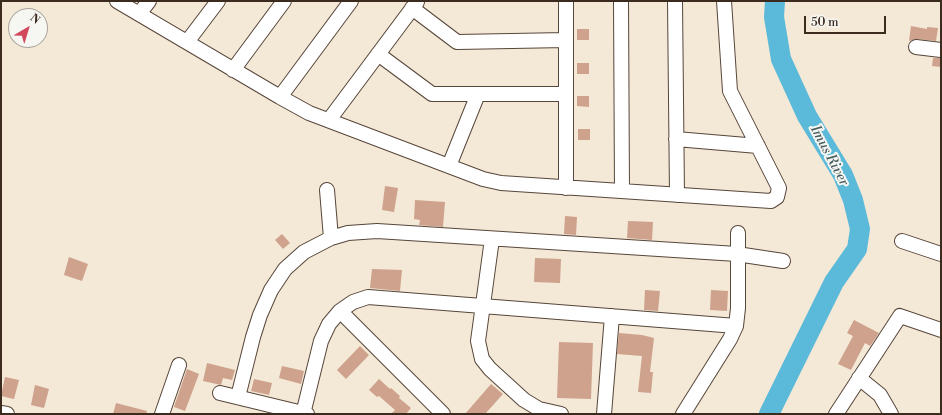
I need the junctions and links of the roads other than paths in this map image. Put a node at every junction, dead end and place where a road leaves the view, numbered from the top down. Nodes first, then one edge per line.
1 (117, 1) edge
2 (149, 1) edge
3 (218, 1) edge
4 (284, 1) edge
5 (351, 1) edge
6 (566, 1) edge
7 (621, 1) edge
8 (675, 1) edge
9 (724, 1) edge
10 (415, 5) edge
11 (139, 14) junction
12 (566, 40) junction
13 (187, 42) junction
14 (916, 47) dead end
15 (941, 50) edge
16 (378, 54) junction
17 (233, 70) junction
18 (478, 94) junction
19 (566, 94) junction
20 (280, 98) junction
21 (329, 120) junction
22 (676, 138) junction
23 (758, 146) junction
24 (449, 166) junction
25 (566, 188) junction
26 (327, 190) dead end
27 (622, 191) junction
28 (676, 195) junction
29 (738, 233) dead end
30 (331, 238) junction
31 (492, 239) junction
32 (902, 241) dead end
33 (737, 254) junction
34 (941, 254) edge
35 (783, 261) dead end
36 (483, 306) junction
37 (340, 311) junction
38 (612, 316) junction
39 (736, 326) junction
40 (941, 330) edge
41 (178, 365) dead end
42 (859, 378) junction
43 (220, 393) dead end
44 (238, 397) junction
45 (1, 413) edge
46 (7, 414) edge
47 (162, 414) edge
48 (305, 414) edge
49 (443, 414) edge
50 (561, 414) edge
51 (604, 414) edge
52 (683, 414) edge
53 (836, 414) edge
54 (891, 414) edge

1 - 11 street
2 - 11 street
3 - 13 street
4 - 17 street
5 - 20 street
6 - 12 street
7 - 27 street
8 - 22 street
9 - 23 street
10 - 12 street
10 - 16 street
11 - 13 street
12 - 19 street
13 - 17 street
14 - 15 street
16 - 18 street
16 - 21 street
17 - 20 street
18 - 19 street
18 - 24 street
19 - 25 street
20 - 21 street
21 - 24 street
22 - 23 street
22 - 28 street
23 - 28 street
24 - 25 street
25 - 27 street
26 - 30 street
27 - 28 street
29 - 33 street
30 - 31 street
30 - 44 street
31 - 33 street
31 - 36 street
32 - 34 street
33 - 35 street
33 - 39 street
36 - 37 street
36 - 38 street
36 - 50 street
37 - 48 street
37 - 49 street
38 - 39 street
38 - 51 street
39 - 52 street
40 - 42 street
41 - 47 street
42 - 53 street
42 - 54 street
43 - 44 street
44 - 48 street
45 - 46 street

